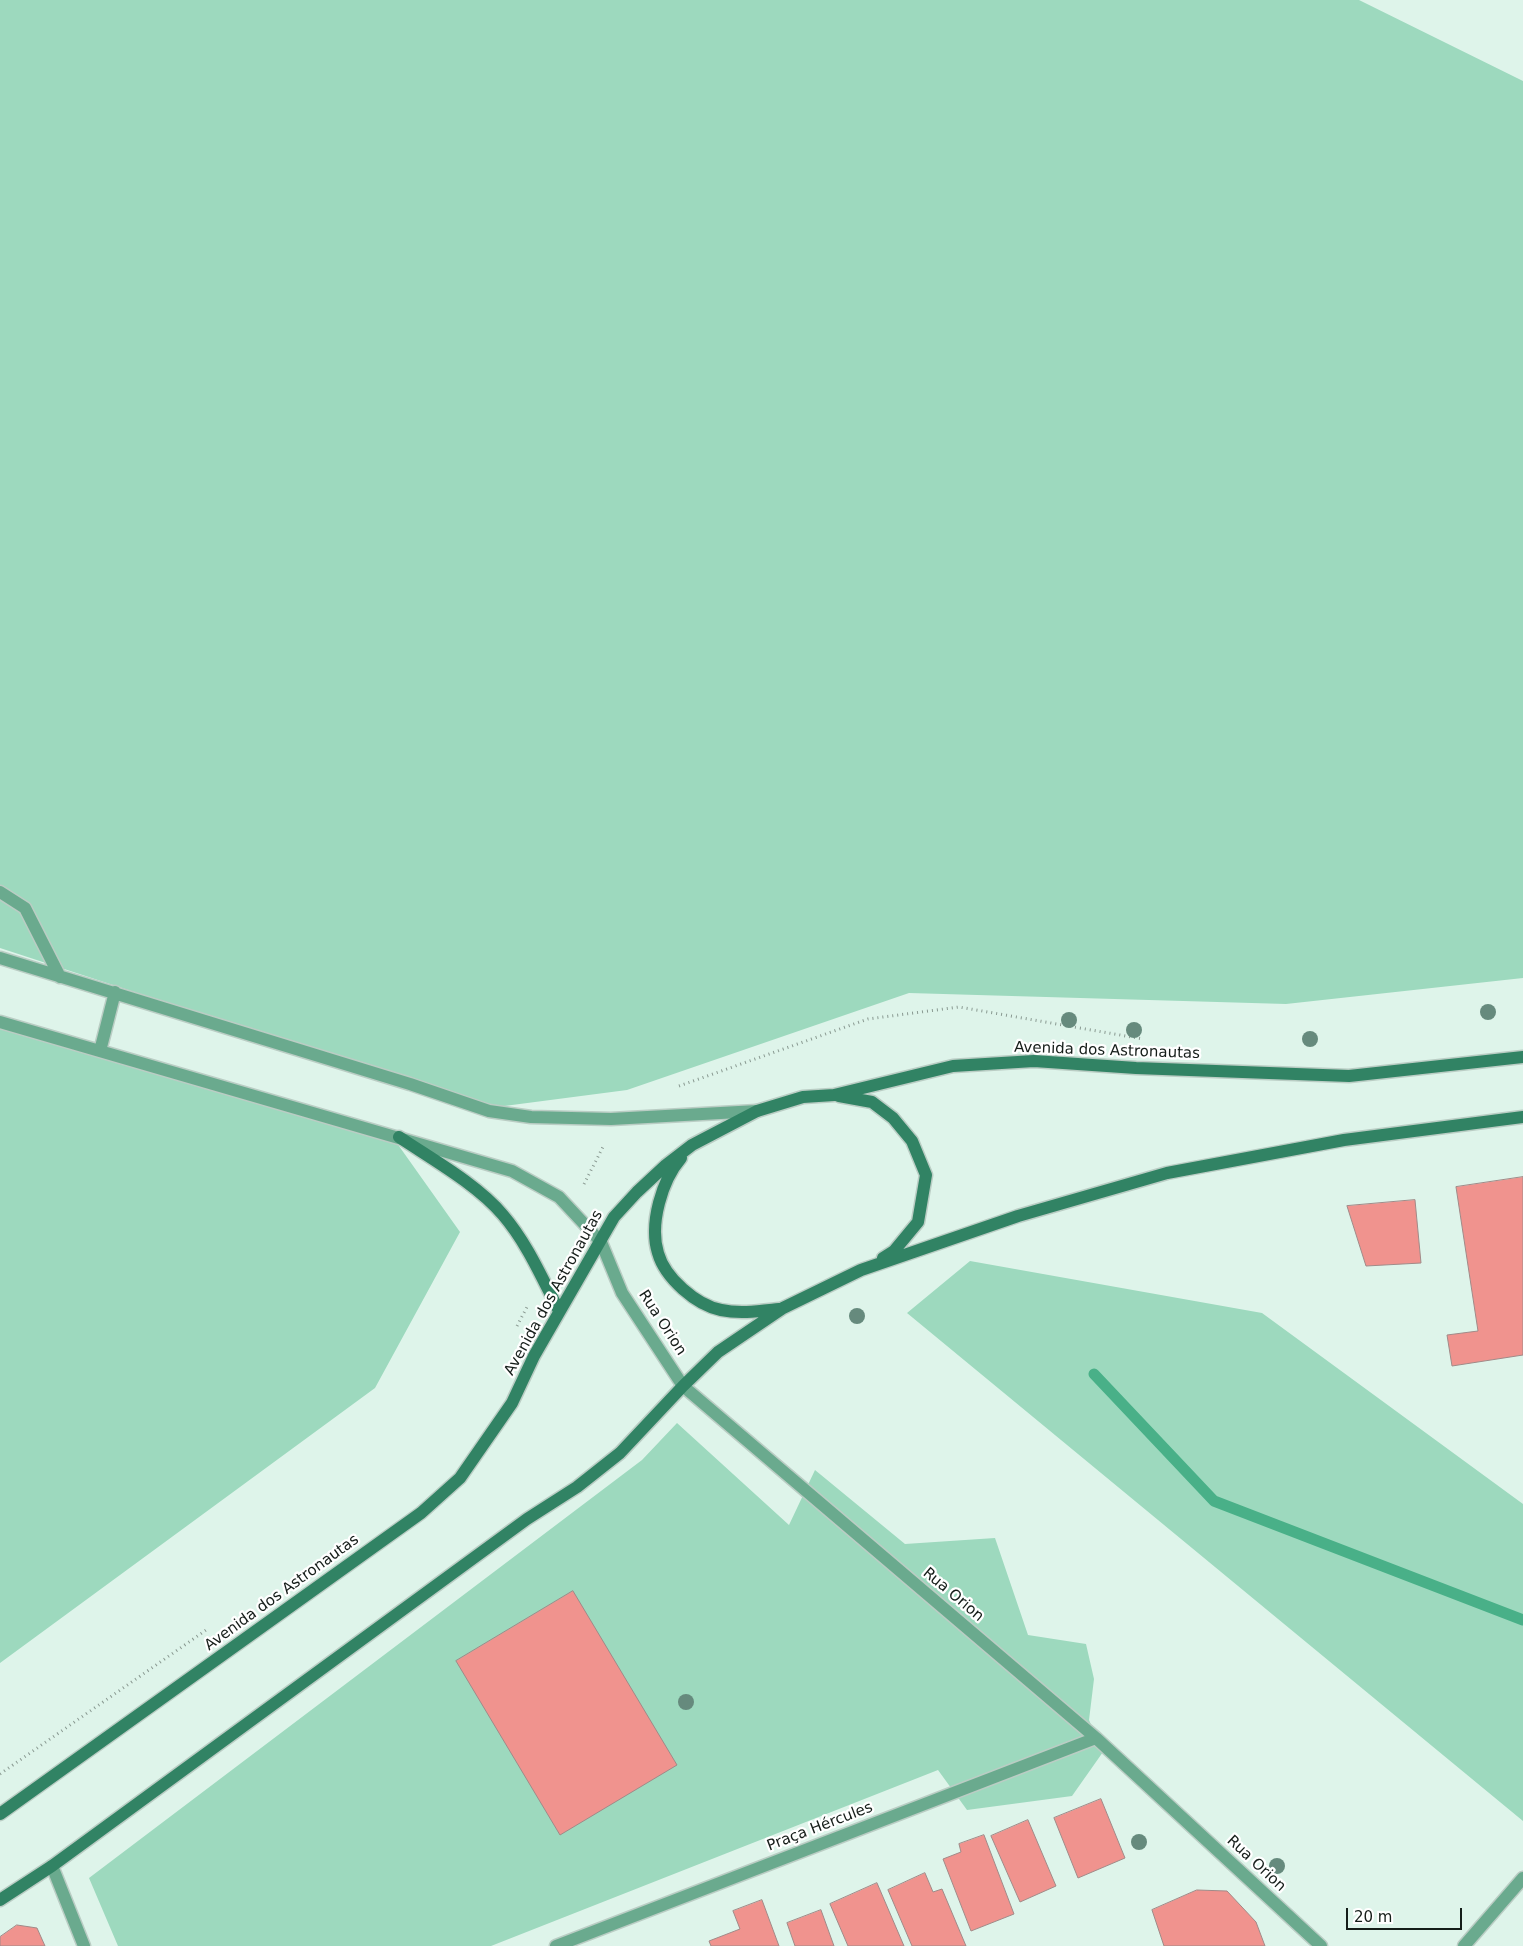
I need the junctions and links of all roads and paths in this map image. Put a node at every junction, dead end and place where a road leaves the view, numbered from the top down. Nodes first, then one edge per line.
1 (0, 892) edge
2 (0, 958) edge
3 (60, 977) junction
4 (115, 992) junction
5 (0, 1022) edge
6 (1152, 1041) dead end
7 (100, 1051) junction
8 (1523, 1057) edge
9 (671, 1089) dead end
10 (834, 1095) junction
11 (757, 1111) junction
12 (1523, 1117) edge
13 (617, 1119) junction
14 (399, 1137) junction
15 (692, 1145) junction
16 (570, 1210) junction
17 (601, 1242) junction
18 (861, 1270) junction
19 (541, 1276) junction
20 (783, 1308) junction
21 (559, 1311) junction
22 (516, 1329) dead end
23 (683, 1386) junction
24 (213, 1625) dead end
25 (1096, 1738) junction
26 (0, 1774) edge
27 (0, 1814) edge
28 (52, 1866) junction
29 (1523, 1878) edge
30 (0, 1900) edge
31 (84, 1946) edge
32 (556, 1946) edge
33 (1321, 1946) edge
34 (1464, 1946) edge

1 - 3 street
2 - 3 street
3 - 4 street
4 - 7 street
4 - 13 street
5 - 7 street
6 - 9 path
7 - 14 street
8 - 10 main road, Avenida dos Astronautas
10 - 11 main road, Avenida dos Astronautas
10 - 18 main road
11 - 13 street
11 - 15 main road, Avenida dos Astronautas
12 - 18 main road
13 - 16 path
14 - 16 street
14 - 19 main road
15 - 17 main road, Avenida dos Astronautas
15 - 20 main road
16 - 17 street
17 - 21 main road, Avenida dos Astronautas
17 - 23 street, Rua Orion
18 - 20 main road
19 - 21 main road
19 - 22 path
20 - 23 main road
21 - 27 main road, Avenida dos Astronautas
23 - 25 street, Rua Orion
23 - 28 main road
24 - 26 path
25 - 32 street, Praça Hércules
25 - 33 street, Rua Orion
28 - 30 main road
28 - 31 street
29 - 34 street

